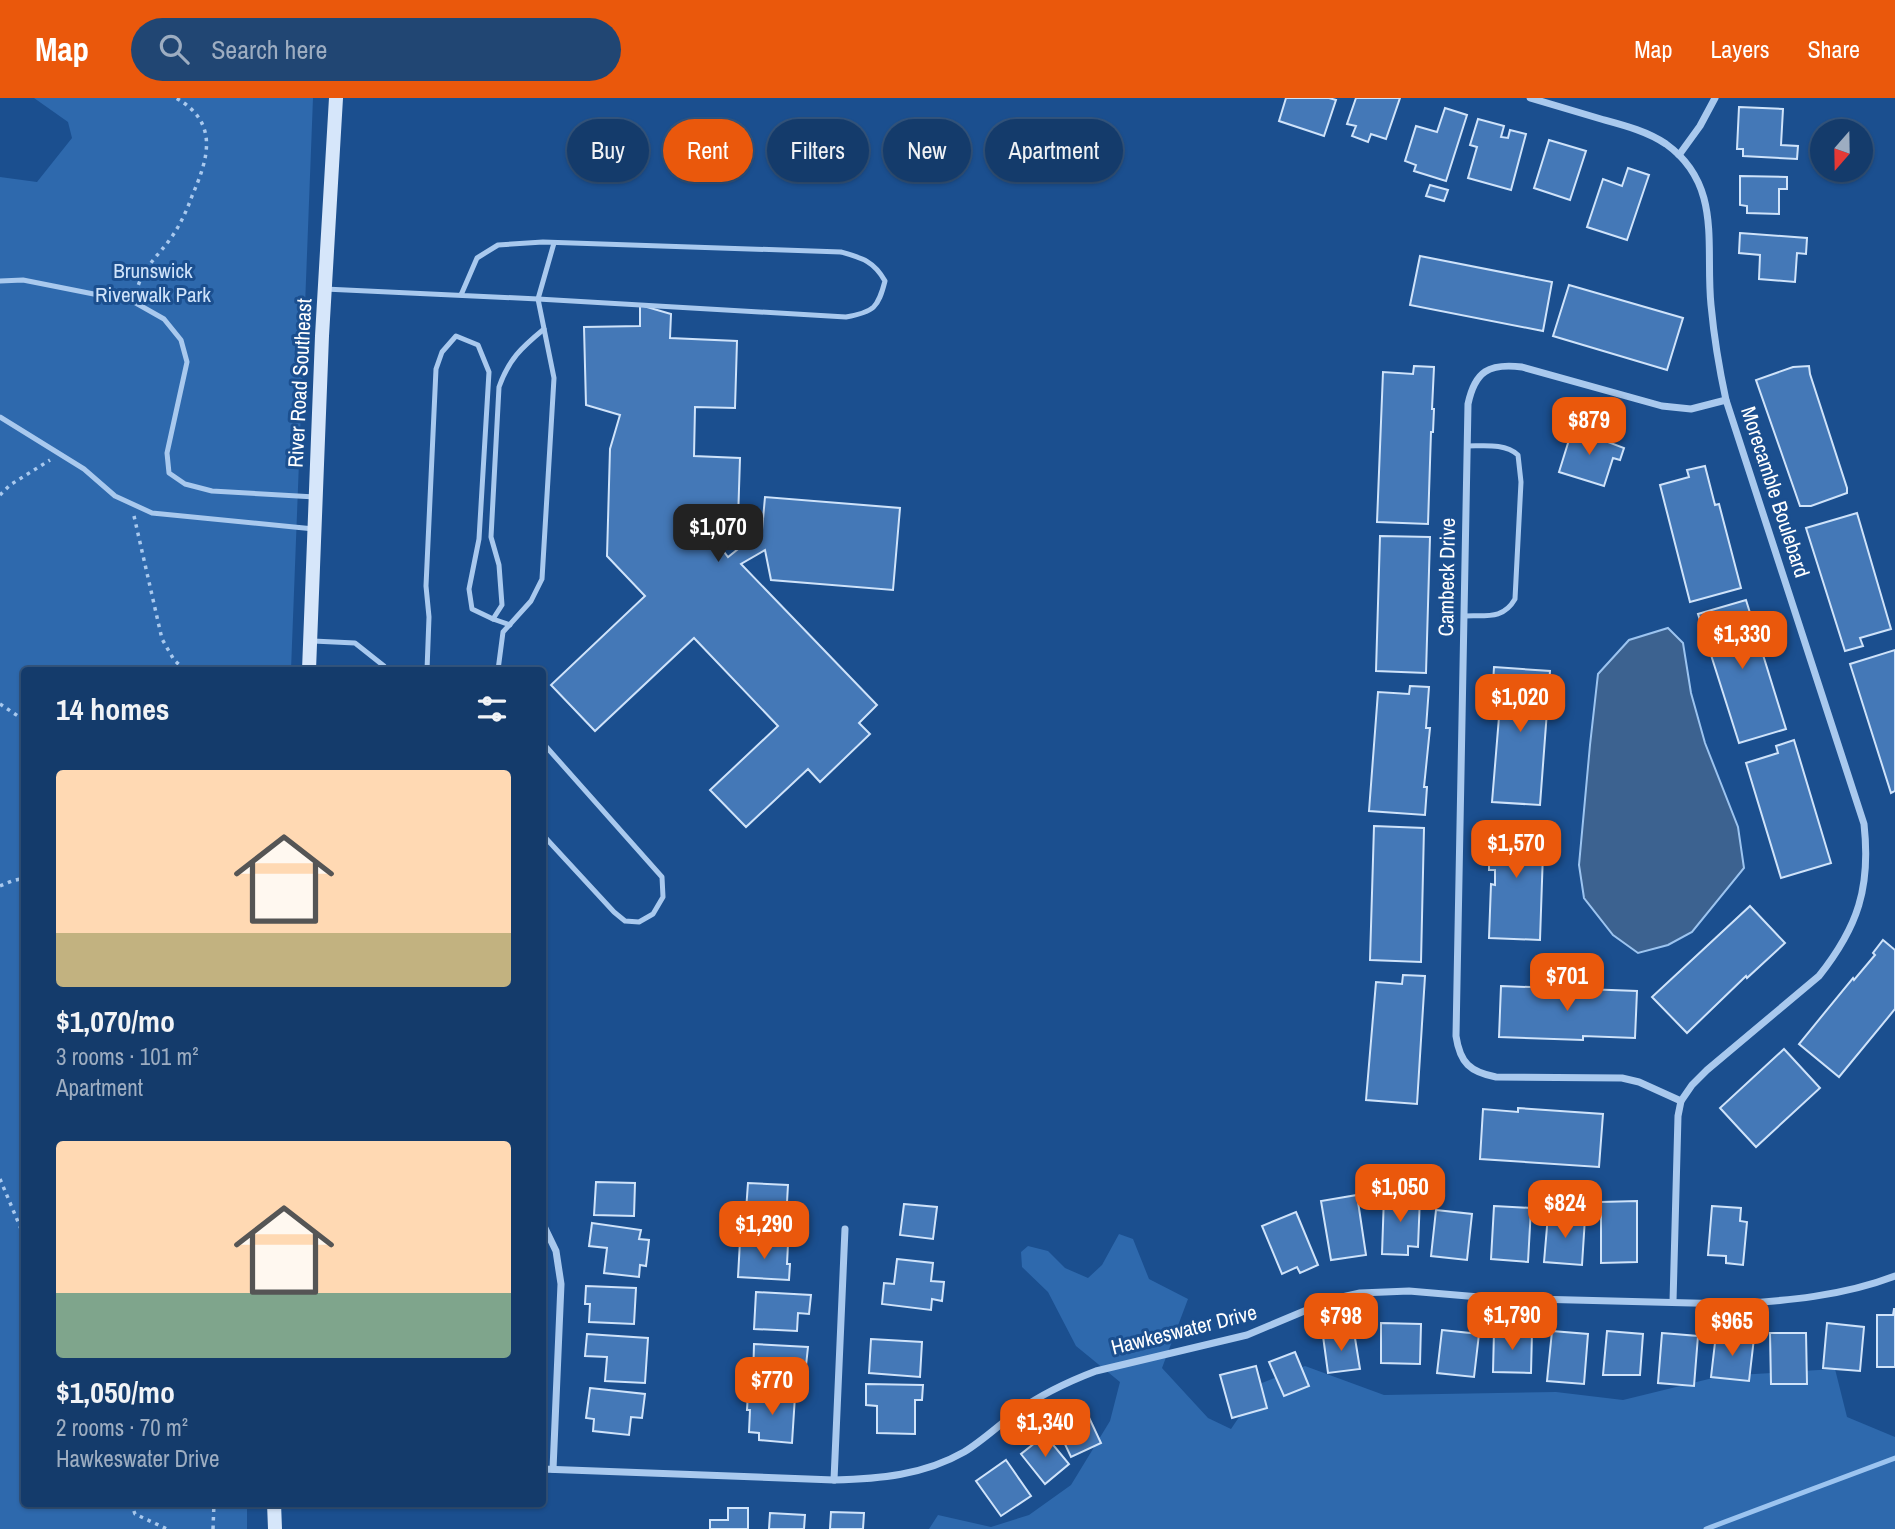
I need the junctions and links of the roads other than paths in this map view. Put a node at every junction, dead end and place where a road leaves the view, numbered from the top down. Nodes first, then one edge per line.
1 (336, 98) edge
2 (1530, 98) edge
3 (1715, 98) edge
4 (1679, 155) junction
5 (554, 243) junction
6 (0, 281) edge
7 (325, 289) junction
8 (461, 295) junction
9 (538, 299) junction
10 (544, 329) junction
11 (1726, 400) junction
12 (0, 417) edge
13 (1466, 446) junction
14 (316, 497) junction
15 (314, 529) junction
16 (1465, 616) junction
17 (493, 619) junction
18 (510, 625) junction
19 (310, 641) junction
20 (309, 667) edge
21 (384, 667) edge
22 (427, 667) edge
23 (498, 667) edge
24 (546, 746) edge
25 (546, 838) edge
26 (1681, 1101) junction
27 (845, 1228) dead end
28 (546, 1230) edge
29 (1895, 1276) edge
30 (1673, 1302) junction
31 (546, 1469) edge
32 (553, 1469) junction
33 (834, 1480) junction
34 (274, 1507) edge
35 (275, 1529) edge

1 - 7 main road, River Road Southeast
2 - 4 street, Morecamble Boulebard
3 - 4 street
4 - 11 street, Morecamble Boulebard
5 - 8 lane
5 - 9 lane
5 - 9 lane
6 - 14 lane
7 - 8 lane
7 - 14 main road, River Road Southeast
8 - 9 lane
9 - 10 lane
10 - 17 lane
10 - 18 lane
11 - 13 street, Cambeck Drive
11 - 26 street, Morecamble Boulebard
12 - 15 lane
13 - 16 street, Cambeck Drive
13 - 16 lane
14 - 15 main road, River Road Southeast
15 - 19 main road, River Road Southeast
16 - 26 street, Cambeck Drive
17 - 18 lane
17 - 22 lane
18 - 23 lane
19 - 20 main road, River Road Southeast
19 - 21 lane
24 - 25 lane
26 - 30 street
27 - 33 street
28 - 32 street
29 - 30 street, Hawkeswater Drive
30 - 33 street, Hawkeswater Drive
31 - 32 street, Hawkeswater Drive
32 - 33 street, Hawkeswater Drive
34 - 35 main road

